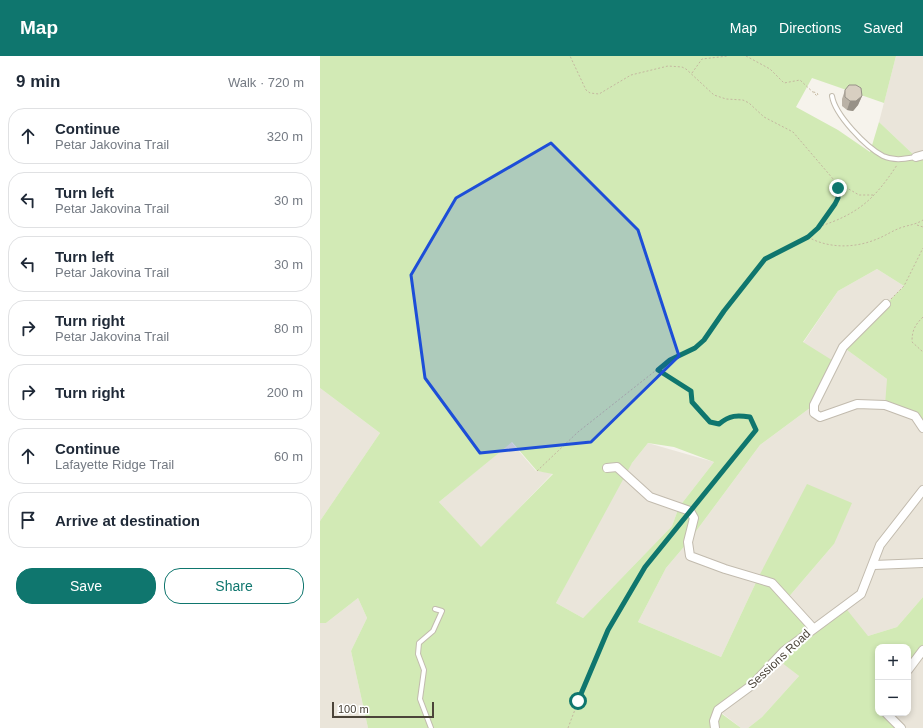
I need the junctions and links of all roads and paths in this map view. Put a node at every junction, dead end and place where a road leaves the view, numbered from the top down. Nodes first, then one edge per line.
1 (570, 56) edge
2 (728, 56) edge
3 (746, 56) edge
4 (691, 74) junction
5 (812, 91) dead end
6 (832, 96) dead end
7 (919, 156) edge
8 (900, 160) junction
9 (834, 180) junction
10 (875, 195) junction
11 (923, 220) edge
12 (916, 225) junction
13 (923, 227) edge
14 (818, 228) junction
15 (808, 237) junction
16 (923, 248) edge
17 (886, 304) joint
18 (923, 317) edge
19 (923, 352) edge
20 (658, 370) junction
21 (923, 428) edge
22 (607, 468) dead end
23 (536, 471) dead end
24 (923, 490) edge
25 (690, 511) junction
26 (923, 563) edge
27 (874, 565) junction
28 (435, 609) dead end
29 (813, 628) junction
30 (923, 650) edge
31 (911, 666) edge
32 (889, 716) edge
33 (431, 728) edge
34 (568, 728) edge
35 (715, 728) edge
36 (901, 728) edge

1 - 4 path
2 - 4 path
3 - 5 path
4 - 9 path
6 - 8 lane
7 - 8 lane
8 - 10 path
9 - 10 path
9 - 14 path
10 - 14 path
11 - 12 path
12 - 13 path
12 - 15 path
14 - 15 path
15 - 20 path
16 - 17 path
17 - 21 street
18 - 19 path
20 - 23 path
20 - 25 path
22 - 25 street
24 - 27 street
25 - 29 street, Sessions Road
25 - 34 path
26 - 27 street
27 - 29 street
28 - 33 lane
29 - 35 street, Sessions Road
30 - 31 street
32 - 36 street

